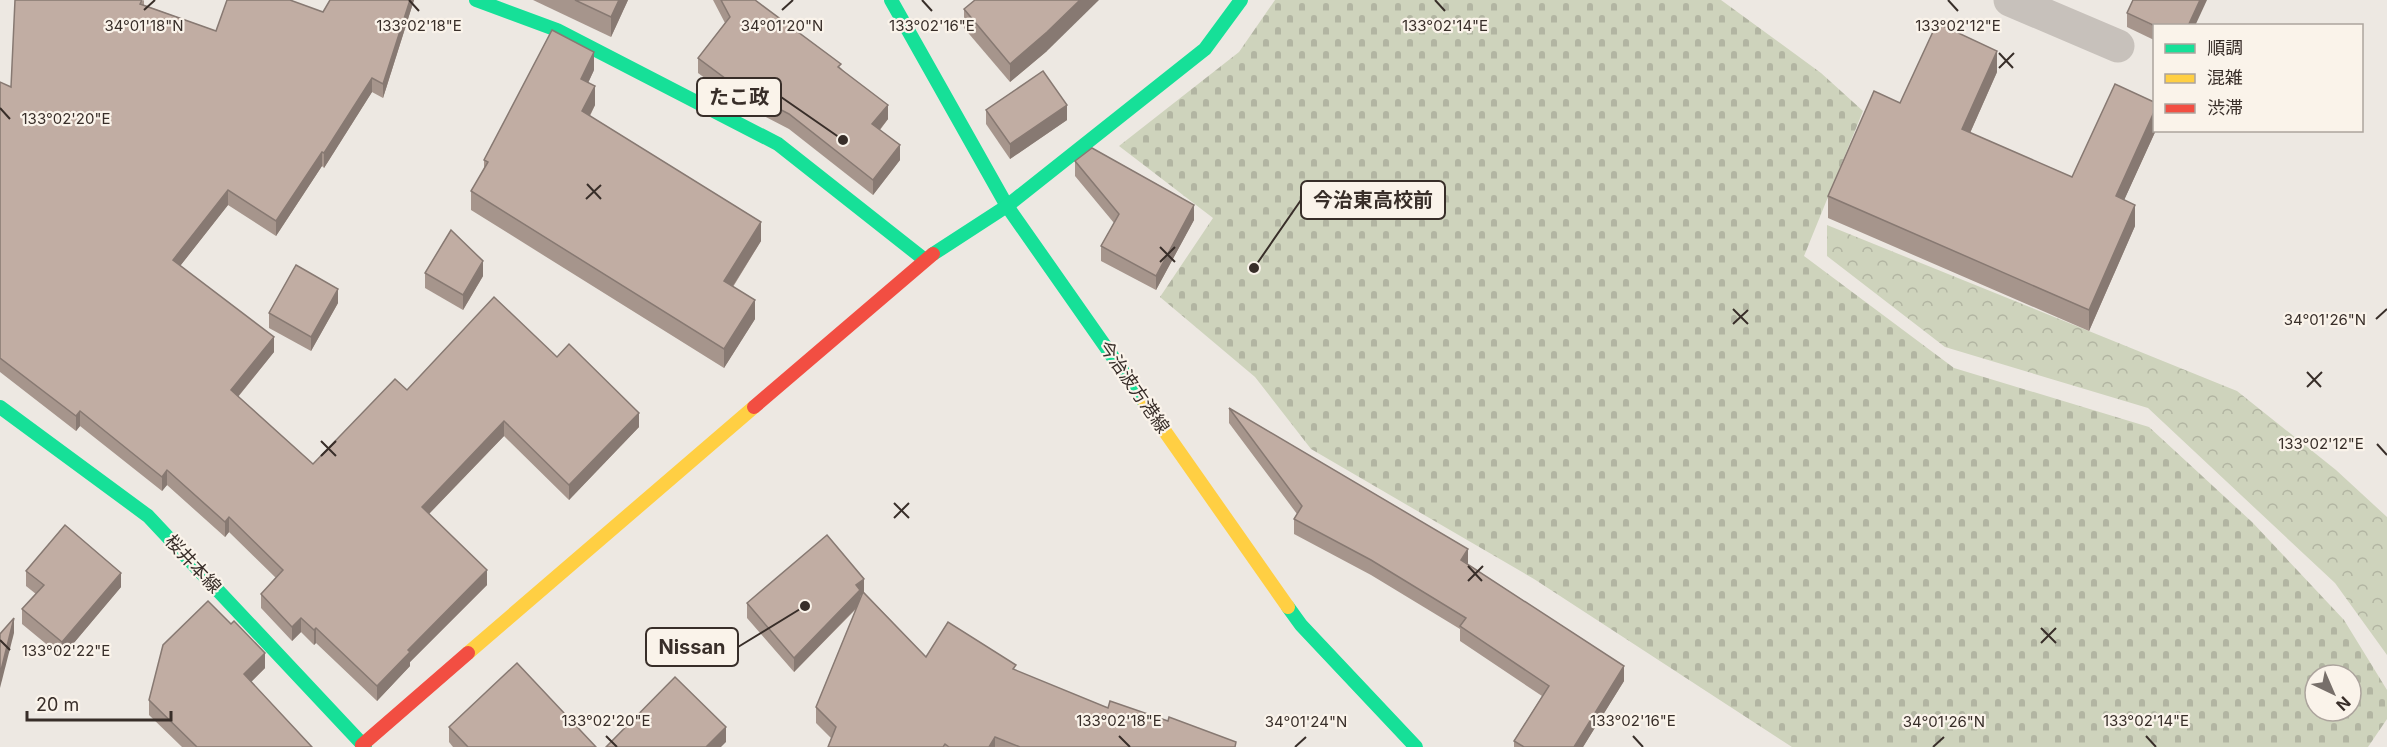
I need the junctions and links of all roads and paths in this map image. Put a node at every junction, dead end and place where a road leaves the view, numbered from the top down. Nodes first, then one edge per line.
1 (476, 0) edge
2 (891, 0) edge
3 (1241, 0) edge
4 (2010, 0) edge
5 (2072, 12) edge
6 (2118, 46) dead end
7 (1007, 206) junction
8 (925, 260) junction
9 (0, 407) edge
10 (363, 746) edge
11 (1416, 747) edge

1 - 8 street
2 - 7 street, 今治波方港線
3 - 7 street
4 - 5 street
5 - 6 street
7 - 8 street
7 - 11 street, 今治波方港線
8 - 10 street
9 - 10 street, 桜井本線

